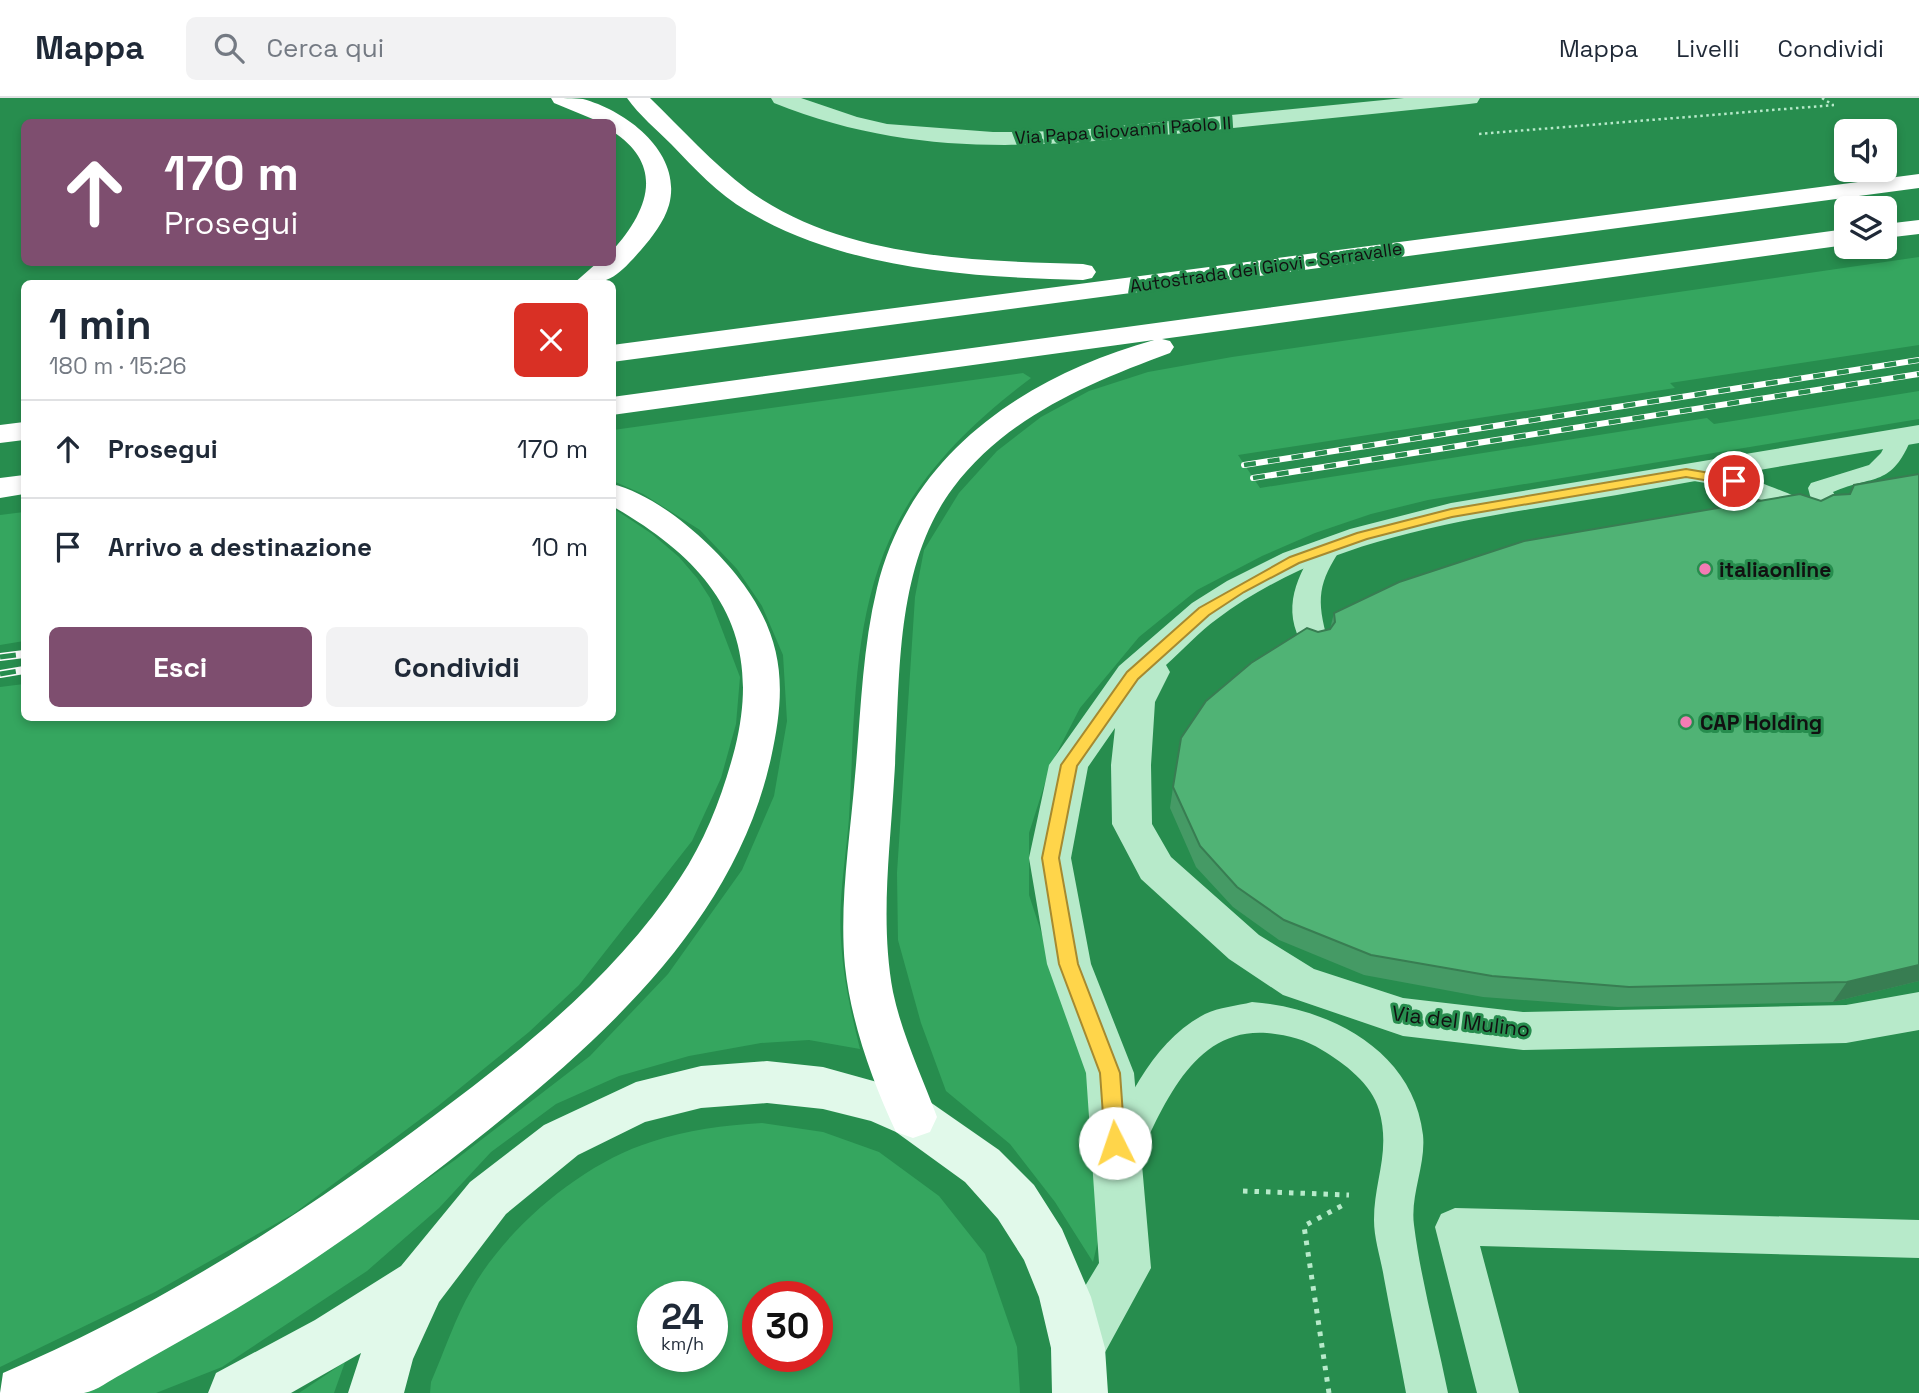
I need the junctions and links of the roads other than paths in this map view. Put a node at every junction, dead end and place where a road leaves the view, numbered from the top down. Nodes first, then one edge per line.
1 (562, 98) edge
2 (638, 98) edge
3 (782, 98) edge
4 (1317, 98) edge
5 (1469, 98) edge
6 (1345, 110) junction
7 (612, 119) edge
8 (616, 121) edge
9 (1919, 181) edge
10 (1919, 227) edge
11 (1897, 230) edge
12 (1834, 239) edge
13 (616, 260) edge
14 (609, 266) edge
15 (1236, 271) junction
16 (591, 280) edge
17 (1229, 321) junction
18 (616, 353) edge
19 (616, 405) edge
20 (21, 409) edge
21 (0, 412) edge
22 (21, 432) edge
23 (0, 435) edge
24 (1910, 436) edge
25 (1686, 473) junction
26 (21, 485) edge
27 (0, 488) edge
28 (616, 495) edge
29 (1329, 547) junction
30 (1314, 641) edge
31 (1167, 642) junction
32 (1919, 1011) edge
33 (913, 1117) junction
34 (1117, 1163) junction
35 (1919, 1239) edge
36 (421, 1284) junction
37 (1079, 1370) edge
38 (23, 1393) edge
39 (236, 1393) edge
40 (376, 1393) edge
41 (1427, 1393) edge
42 (1498, 1393) edge

1 - 7 highway
2 - 15 highway
3 - 6 street, Via Papa Giovanni Paolo II
4 - 6 street
5 - 6 street, Via Papa Giovanni Paolo II
8 - 13 highway
9 - 15 highway, Autostrada dei Giovi - Serravalle
10 - 11 highway
12 - 17 highway
14 - 16 highway
15 - 18 highway, Autostrada dei Giovi - Serravalle
17 - 19 highway
17 - 33 highway
20 - 21 highway
22 - 23 highway
24 - 25 street
24 - 25 lane
25 - 29 street
26 - 27 highway
28 - 38 highway
29 - 30 lane
29 - 31 street
31 - 32 street, Via del Mulino
31 - 34 street
33 - 36 main road
33 - 37 main road
34 - 37 street
34 - 41 lane
35 - 42 lane
36 - 39 main road
36 - 40 main road

